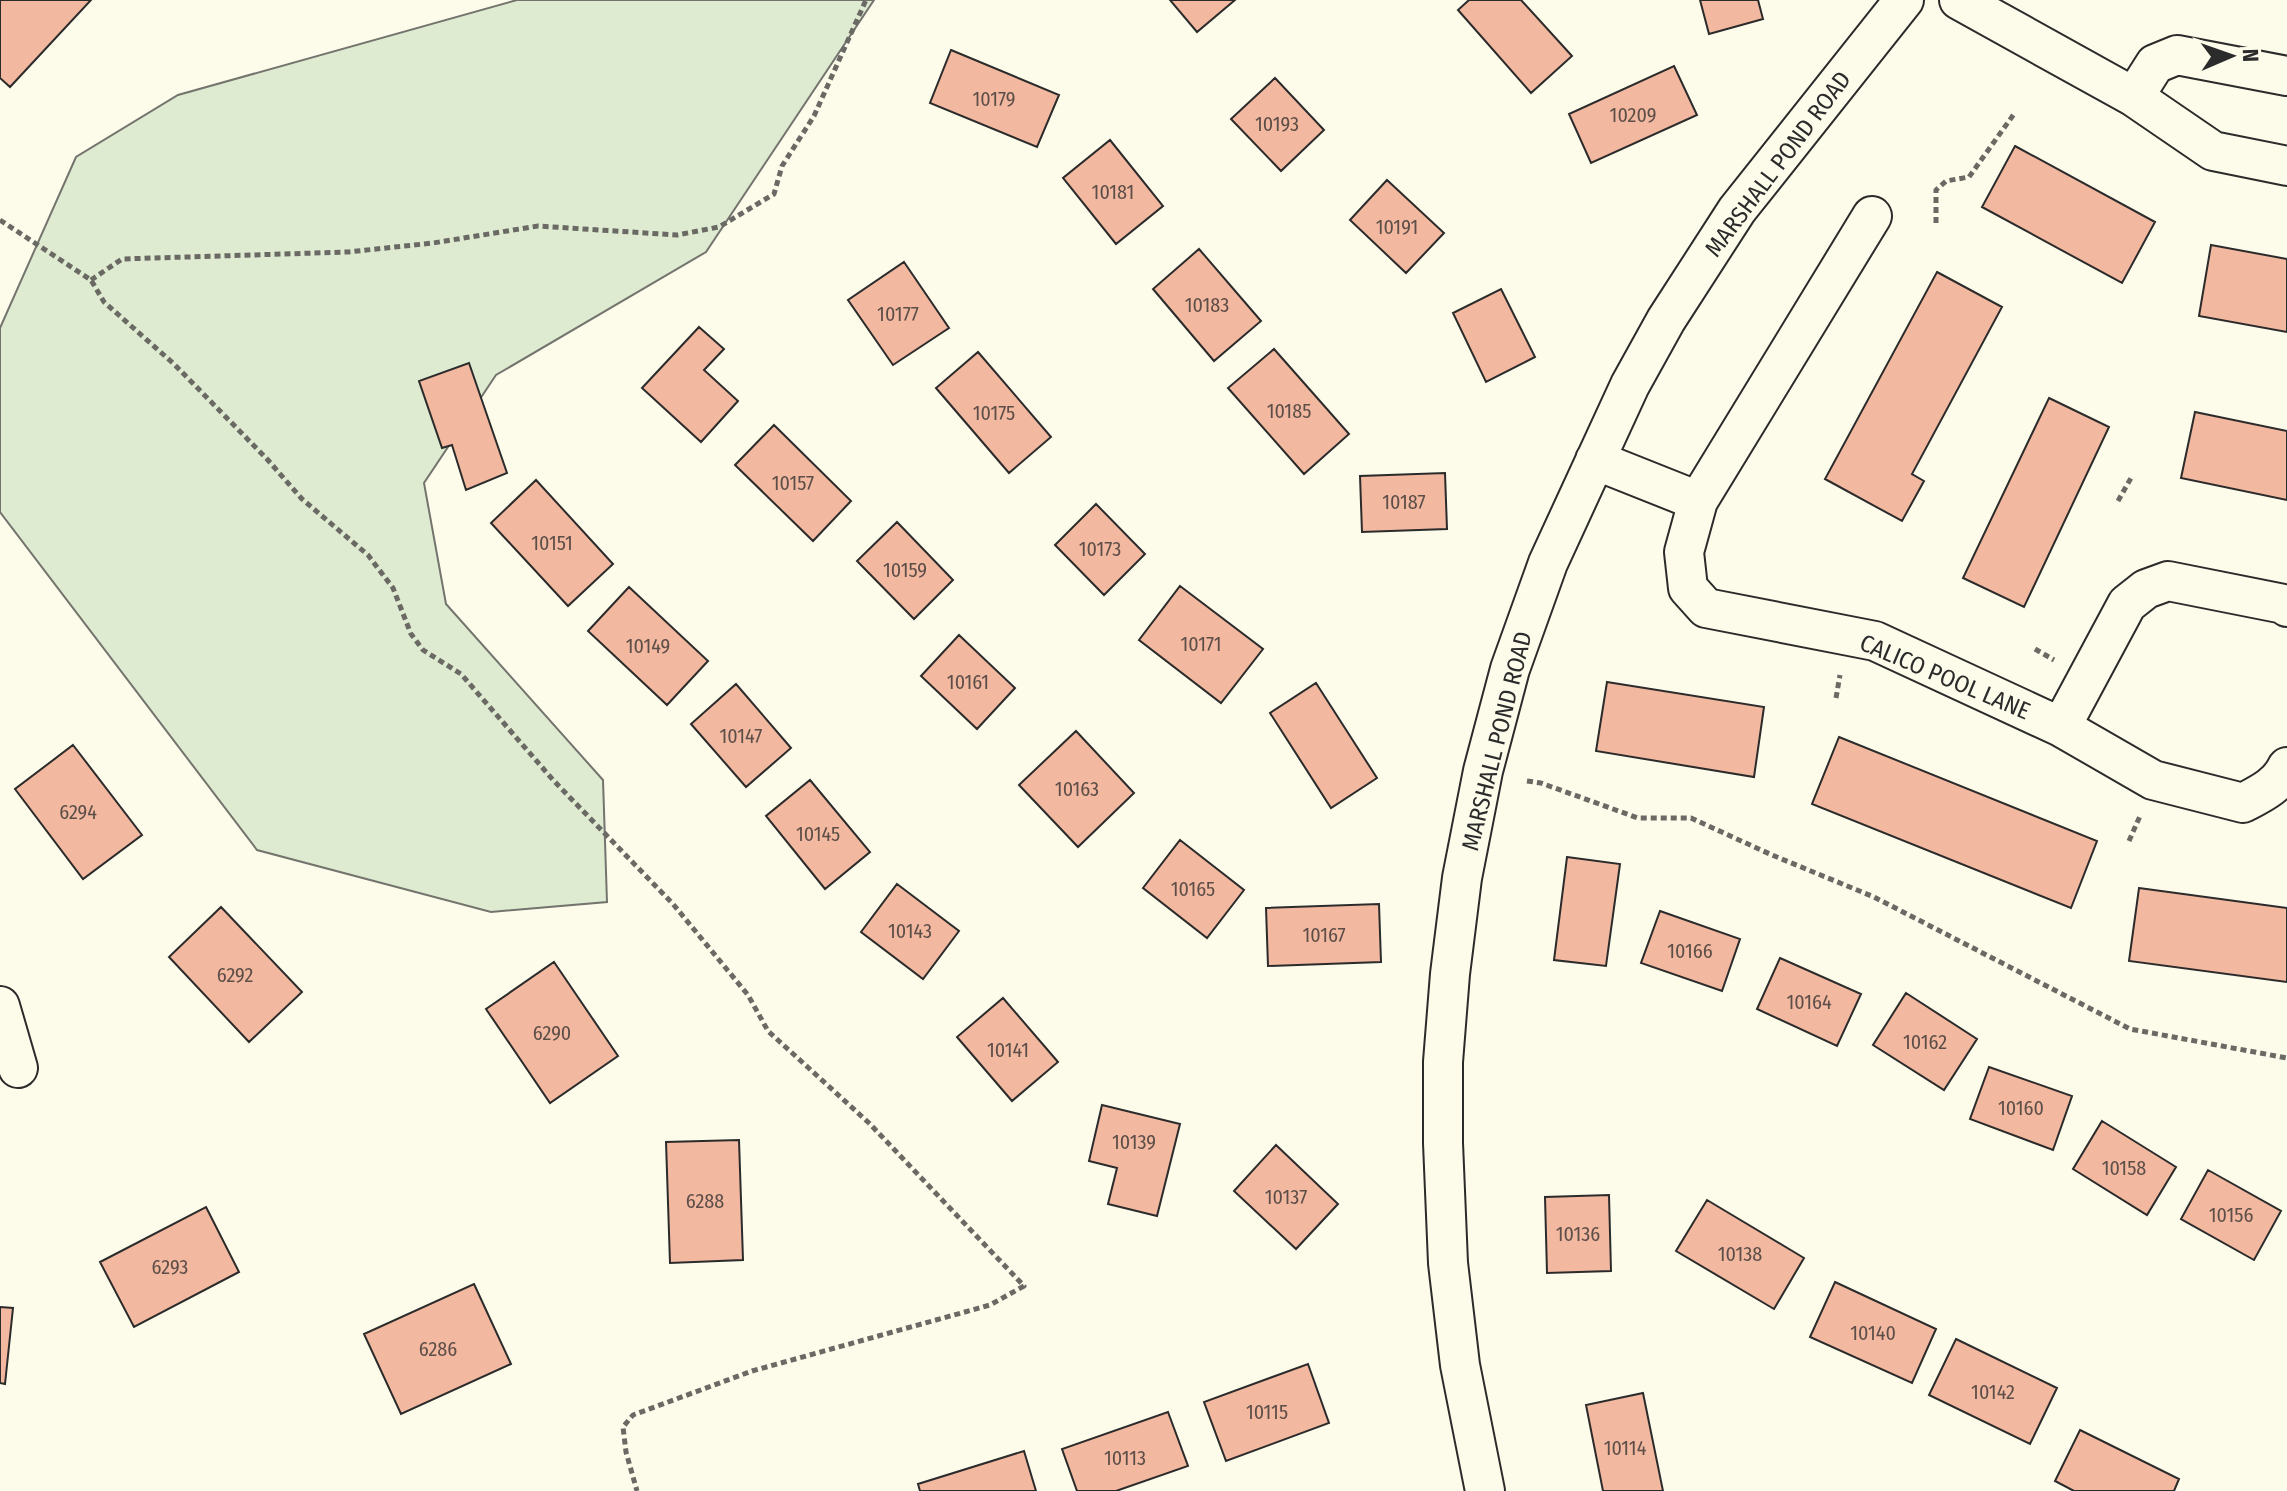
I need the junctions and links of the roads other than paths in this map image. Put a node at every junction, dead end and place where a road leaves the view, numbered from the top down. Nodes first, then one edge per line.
1 (1904, 0) edge
2 (1959, 0) edge
3 (2287, 76) edge
4 (2134, 97) junction
5 (2287, 166) edge
6 (1872, 216) dead end
7 (1595, 460) junction
8 (1698, 501) junction
9 (2287, 607) edge
10 (2061, 727) junction
11 (2287, 767) edge
12 (0, 1006) edge
13 (18, 1068) dead end
14 (1485, 1491) edge

1 - 7 street, MARSHALL POND ROAD
2 - 4 street
3 - 4 street
4 - 5 street
6 - 8 street, CALICO POOL LANE
7 - 8 street
7 - 14 street, MARSHALL POND ROAD
8 - 10 street, CALICO POOL LANE
9 - 10 street, CALICO POOL LANE
10 - 11 street, CALICO POOL LANE
12 - 13 street

